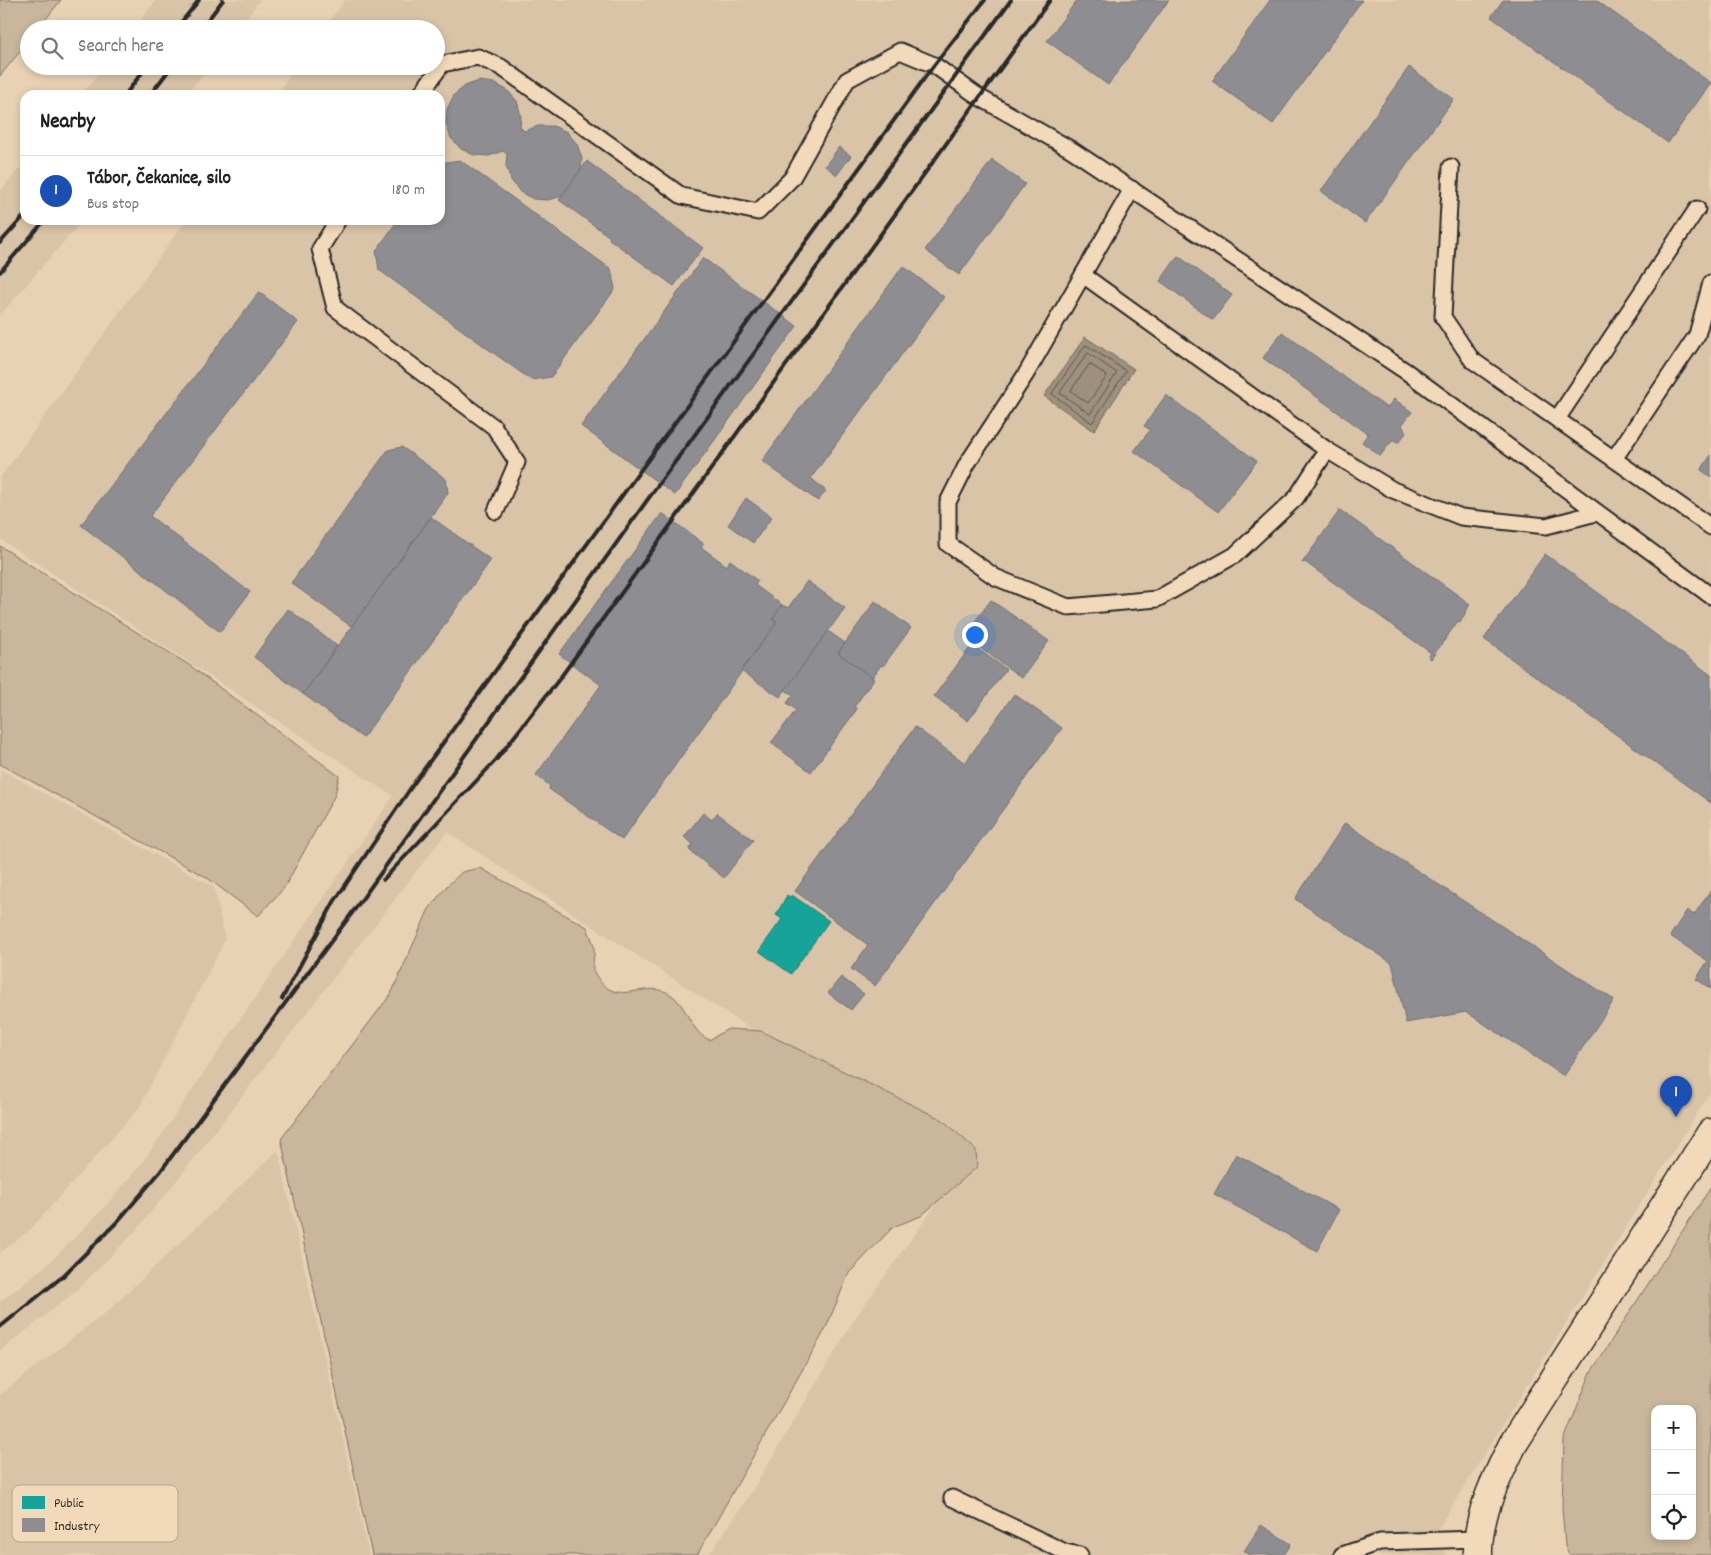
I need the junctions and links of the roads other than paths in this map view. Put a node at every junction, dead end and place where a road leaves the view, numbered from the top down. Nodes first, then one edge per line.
1 (445, 63) edge
2 (434, 75) edge
3 (424, 90) edge
4 (1451, 167) dead end
5 (1132, 189) junction
6 (1697, 209) dead end
7 (335, 225) edge
8 (1083, 275) junction
9 (1711, 283) edge
10 (1556, 419) junction
11 (1327, 450) junction
12 (1614, 459) junction
13 (496, 511) dead end
14 (1596, 513) junction
15 (1711, 527) edge
16 (1711, 596) edge
17 (1711, 1133) edge
18 (952, 1498) dead end
19 (1478, 1547) edge
20 (1045, 1549) edge
21 (1080, 1555) edge
22 (1342, 1555) edge

1 - 5 lane
2 - 3 lane
4 - 10 lane
5 - 8 lane
5 - 14 lane
6 - 10 lane
7 - 13 lane
8 - 11 lane
8 - 11 lane
9 - 12 lane
10 - 12 lane
11 - 14 lane
12 - 15 lane
14 - 16 lane
17 - 19 street
18 - 20 lane
19 - 22 lane
20 - 21 lane

